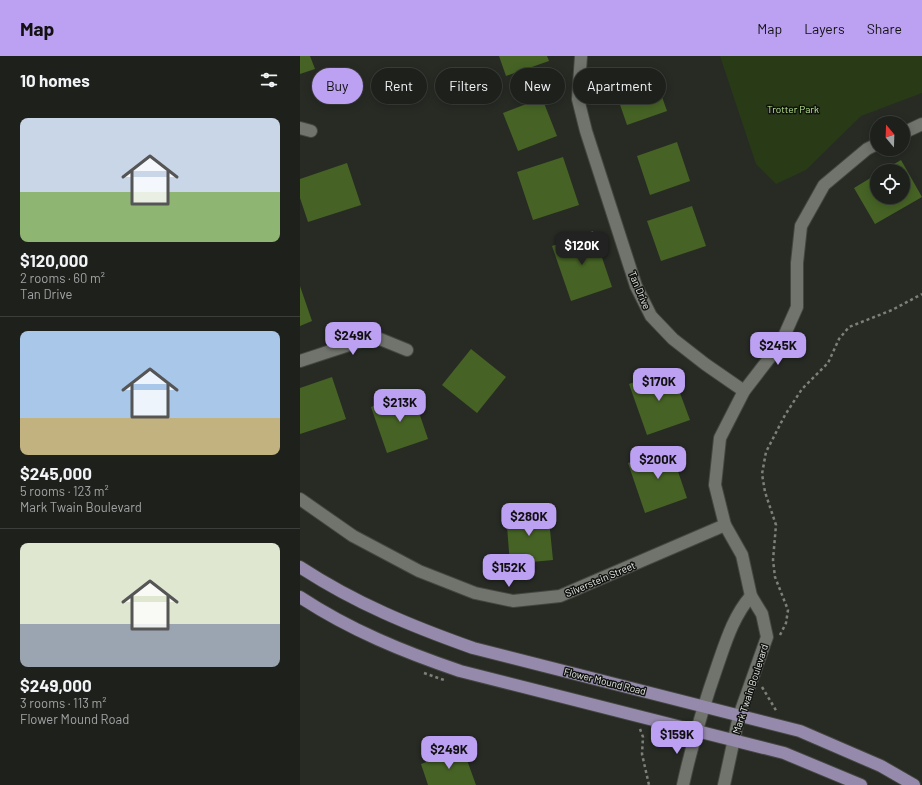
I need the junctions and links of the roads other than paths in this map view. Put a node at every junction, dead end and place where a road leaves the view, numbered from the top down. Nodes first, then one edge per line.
1 (581, 56) edge
2 (922, 124) edge
3 (910, 130) edge
4 (870, 148) edge
5 (407, 350) dead end
6 (300, 361) edge
7 (744, 391) junction
8 (300, 499) edge
9 (725, 525) junction
10 (300, 567) edge
11 (751, 596) junction
12 (300, 597) edge
13 (703, 707) junction
14 (739, 716) junction
15 (695, 731) junction
16 (734, 741) junction
17 (683, 785) edge
18 (724, 785) edge
19 (861, 785) edge
20 (914, 785) edge

1 - 7 street, Tan Drive
2 - 3 street
4 - 7 street, Mark Twain Boulevard
5 - 6 street
7 - 9 street, Mark Twain Boulevard
8 - 9 street, Silverstein Street
9 - 11 street, Mark Twain Boulevard
10 - 13 main road, Flower Mound Road
11 - 13 street
11 - 14 street, Mark Twain Boulevard
12 - 15 main road
13 - 14 main road, Flower Mound Road
13 - 15 street
14 - 16 street, Mark Twain Boulevard
14 - 20 main road, Flower Mound Road
15 - 16 main road
15 - 17 street
16 - 18 street, Mark Twain Boulevard
16 - 19 main road

